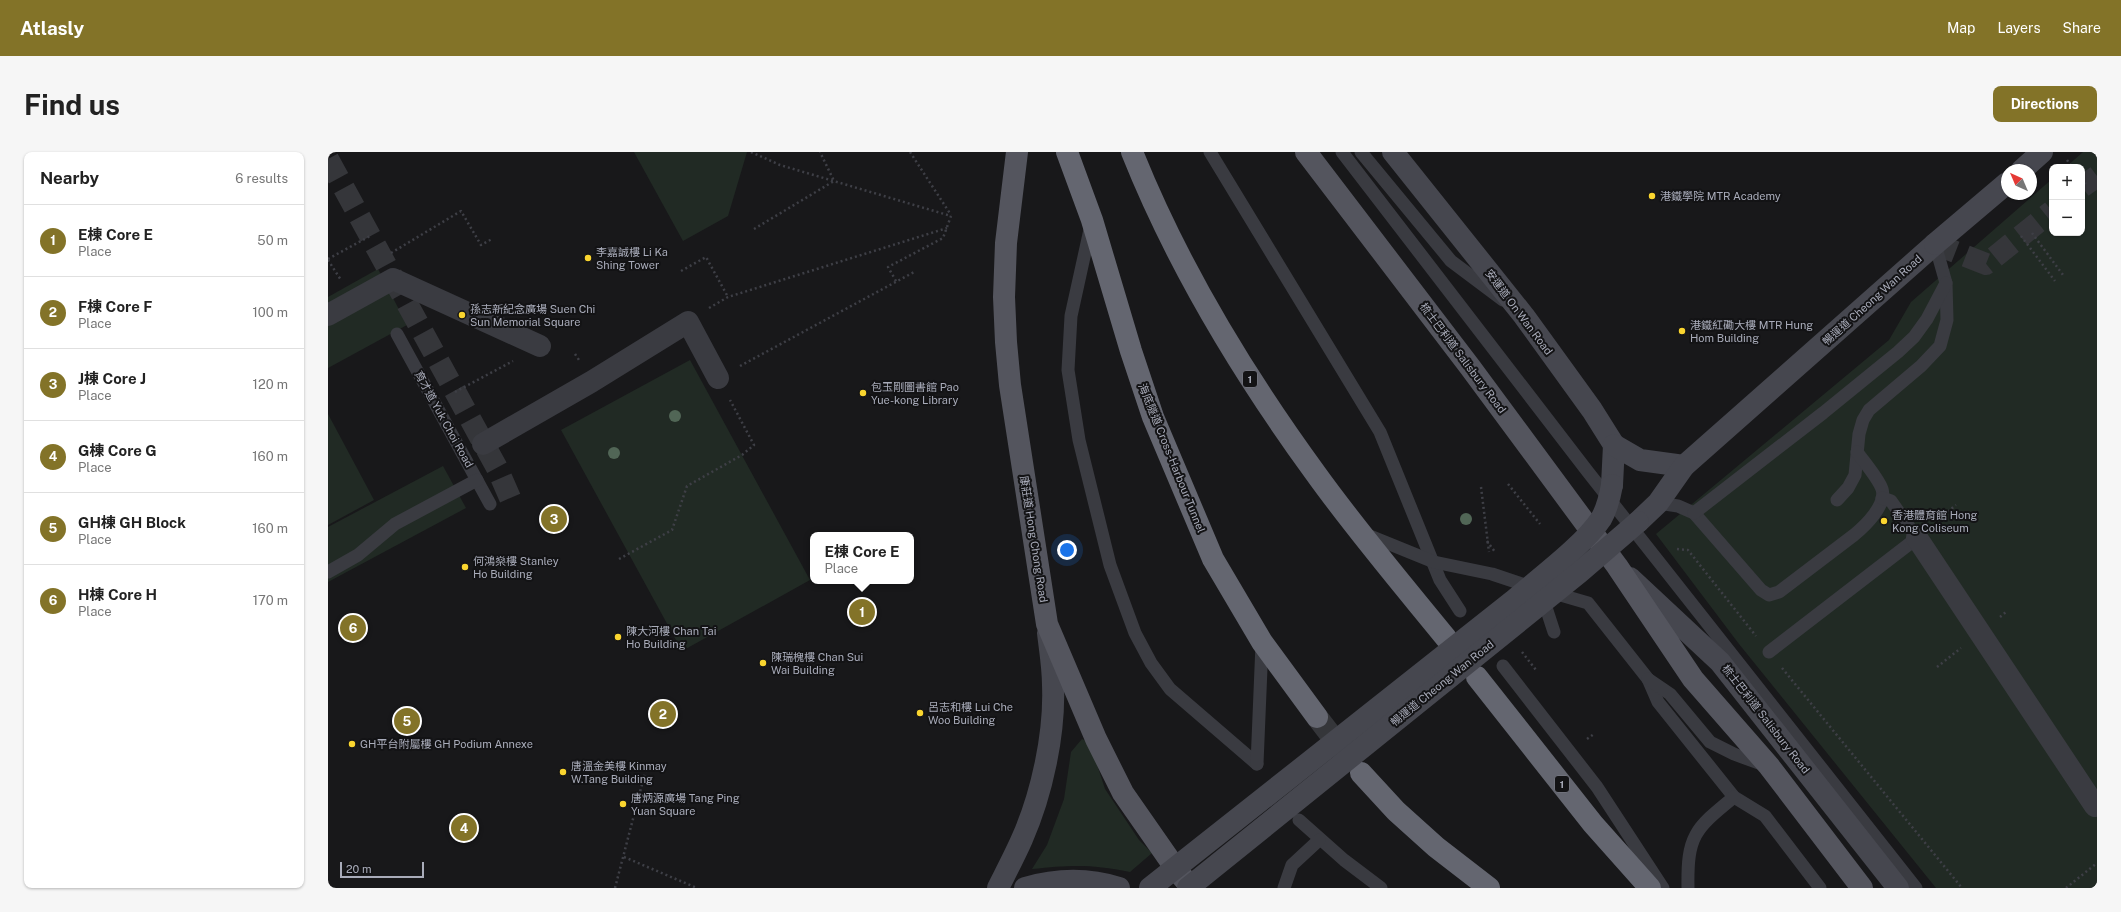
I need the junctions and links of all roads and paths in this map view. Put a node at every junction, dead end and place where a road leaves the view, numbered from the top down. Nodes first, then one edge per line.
1 (751, 152) edge
2 (820, 152) edge
3 (910, 152) edge
4 (1017, 152) edge
5 (1068, 152) edge
6 (1132, 152) edge
7 (1210, 152) edge
8 (1306, 152) edge
9 (1342, 152) edge
10 (1361, 152) edge
11 (1393, 152) edge
12 (2042, 152) edge
13 (2029, 164) edge
14 (834, 181) junction
15 (2001, 188) edge
16 (951, 216) junction
17 (1092, 220) junction
18 (947, 228) junction
19 (754, 229) dead end
20 (2032, 233) dead end
21 (370, 236) dead end
22 (2021, 236) dead end
23 (492, 238) dead end
24 (1935, 244) junction
25 (389, 255) dead end
26 (328, 260) edge
27 (681, 271) dead end
28 (916, 271) dead end
29 (2063, 275) dead end
30 (2055, 280) dead end
31 (342, 281) dead end
32 (896, 281) junction
33 (1946, 283) junction
34 (328, 315) edge
35 (1524, 316) junction
36 (397, 334) dead end
37 (540, 346) joint
38 (760, 354) dead end
39 (718, 378) joint
40 (455, 392) dead end
41 (483, 444) dead end
42 (1614, 445) junction
43 (1857, 452) junction
44 (1684, 466) junction
45 (477, 480) junction
46 (1508, 484) dead end
47 (1882, 498) junction
48 (1837, 500) dead end
49 (1658, 503) junction
50 (490, 504) dead end
51 (1694, 513) junction
52 (1540, 524) dead end
53 (1360, 531) junction
54 (1917, 538) junction
55 (1487, 541) dead end
56 (1673, 549) dead end
57 (1495, 552) dead end
58 (619, 559) dead end
59 (1434, 562) junction
60 (1617, 566) junction
61 (328, 572) edge
62 (1540, 589) junction
63 (1460, 611) dead end
64 (1047, 624) junction
65 (1554, 632) dead end
66 (1446, 638) dead end
67 (1262, 642) junction
68 (1769, 652) junction
69 (1503, 666) dead end
70 (1478, 677) dead end
71 (1648, 679) junction
72 (1317, 717) tunnel mouth
73 (1594, 734) dead end
74 (1587, 740) dead end
75 (1769, 766) junction
76 (646, 769) dead end
77 (1361, 773) tunnel mouth
78 (1734, 797) junction
79 (2097, 805) edge
80 (1299, 820) dead end
81 (1319, 840) junction
82 (624, 857) junction
83 (2097, 863) edge
84 (615, 888) edge
85 (697, 888) edge
86 (998, 888) edge
87 (1025, 888) edge
88 (1119, 888) edge
89 (1150, 888) edge
90 (1188, 888) edge
91 (1192, 888) edge
92 (1284, 888) edge
93 (1381, 888) edge
94 (1489, 888) edge
95 (1650, 888) edge
96 (1663, 888) edge
97 (1688, 888) edge
98 (1820, 888) edge
99 (1862, 888) edge
100 (1898, 888) edge
101 (1916, 888) edge
102 (1962, 888) edge
103 (2066, 888) edge

1 - 14 path
2 - 14 path
3 - 16 path
4 - 64 main road, 康莊道 Hong Chong Road
5 - 17 highway, 海底隧道 Cross-Harbour Tunnel
6 - 53 highway, 1
7 - 59 lane
8 - 60 main road, 梳士巴利道 Salisbury Road
9 - 101 lane
10 - 35 lane
11 - 35 street, 安運道 On Wan Road
12 - 13 street, bridge
14 - 16 path
14 - 19 path
15 - 24 street, 暢運道 Cheong Wan Road, bridge
16 - 18 path
17 - 67 highway, 海底隧道 Cross-Harbour Tunnel
17 - 67 lane
18 - 27 path
18 - 32 path
20 - 29 path
21 - 26 path
22 - 30 path
23 - 25 path
24 - 33 lane
24 - 44 street, 暢運道 Cheong Wan Road
26 - 31 path
28 - 32 path
32 - 38 path
33 - 43 lane
33 - 51 lane
34 - 37 street
35 - 42 street, 安運道 On Wan Road
36 - 45 lane, 育才道 Yuk Choi Road
37 - 40 path
39 - 41 street
39 - 58 path
42 - 44 street
42 - 89 street, 暢運道 Cheong Wan Road, bridge
43 - 47 lane
43 - 48 lane
44 - 49 street, 暢運道 Cheong Wan Road
45 - 50 lane, 育才道 Yuk Choi Road
45 - 61 lane
46 - 52 path
47 - 51 lane
47 - 54 lane
49 - 51 lane
49 - 90 street, 暢運道 Cheong Wan Road, bridge
53 - 59 lane
53 - 66 highway, 1
54 - 68 lane
54 - 79 street
55 - 57 path
56 - 68 path
59 - 62 lane
59 - 63 lane
60 - 75 main road, 梳士巴利道 Salisbury Road
60 - 100 street, 梳士巴利道 Salisbury Road
62 - 65 lane
62 - 71 lane
64 - 86 street
64 - 91 main road, 康莊道 Hong Chong Road
67 - 72 highway, 海底隧道 Cross-Harbour Tunnel
68 - 102 path
69 - 96 lane
70 - 95 highway, 1
71 - 75 lane
71 - 78 lane
73 - 74 path
75 - 99 main road, 梳士巴利道 Salisbury Road
76 - 82 path
77 - 94 highway
78 - 97 lane
78 - 98 lane
80 - 81 lane
81 - 92 lane
81 - 93 lane
82 - 84 path
82 - 85 path
83 - 103 path
87 - 88 street

